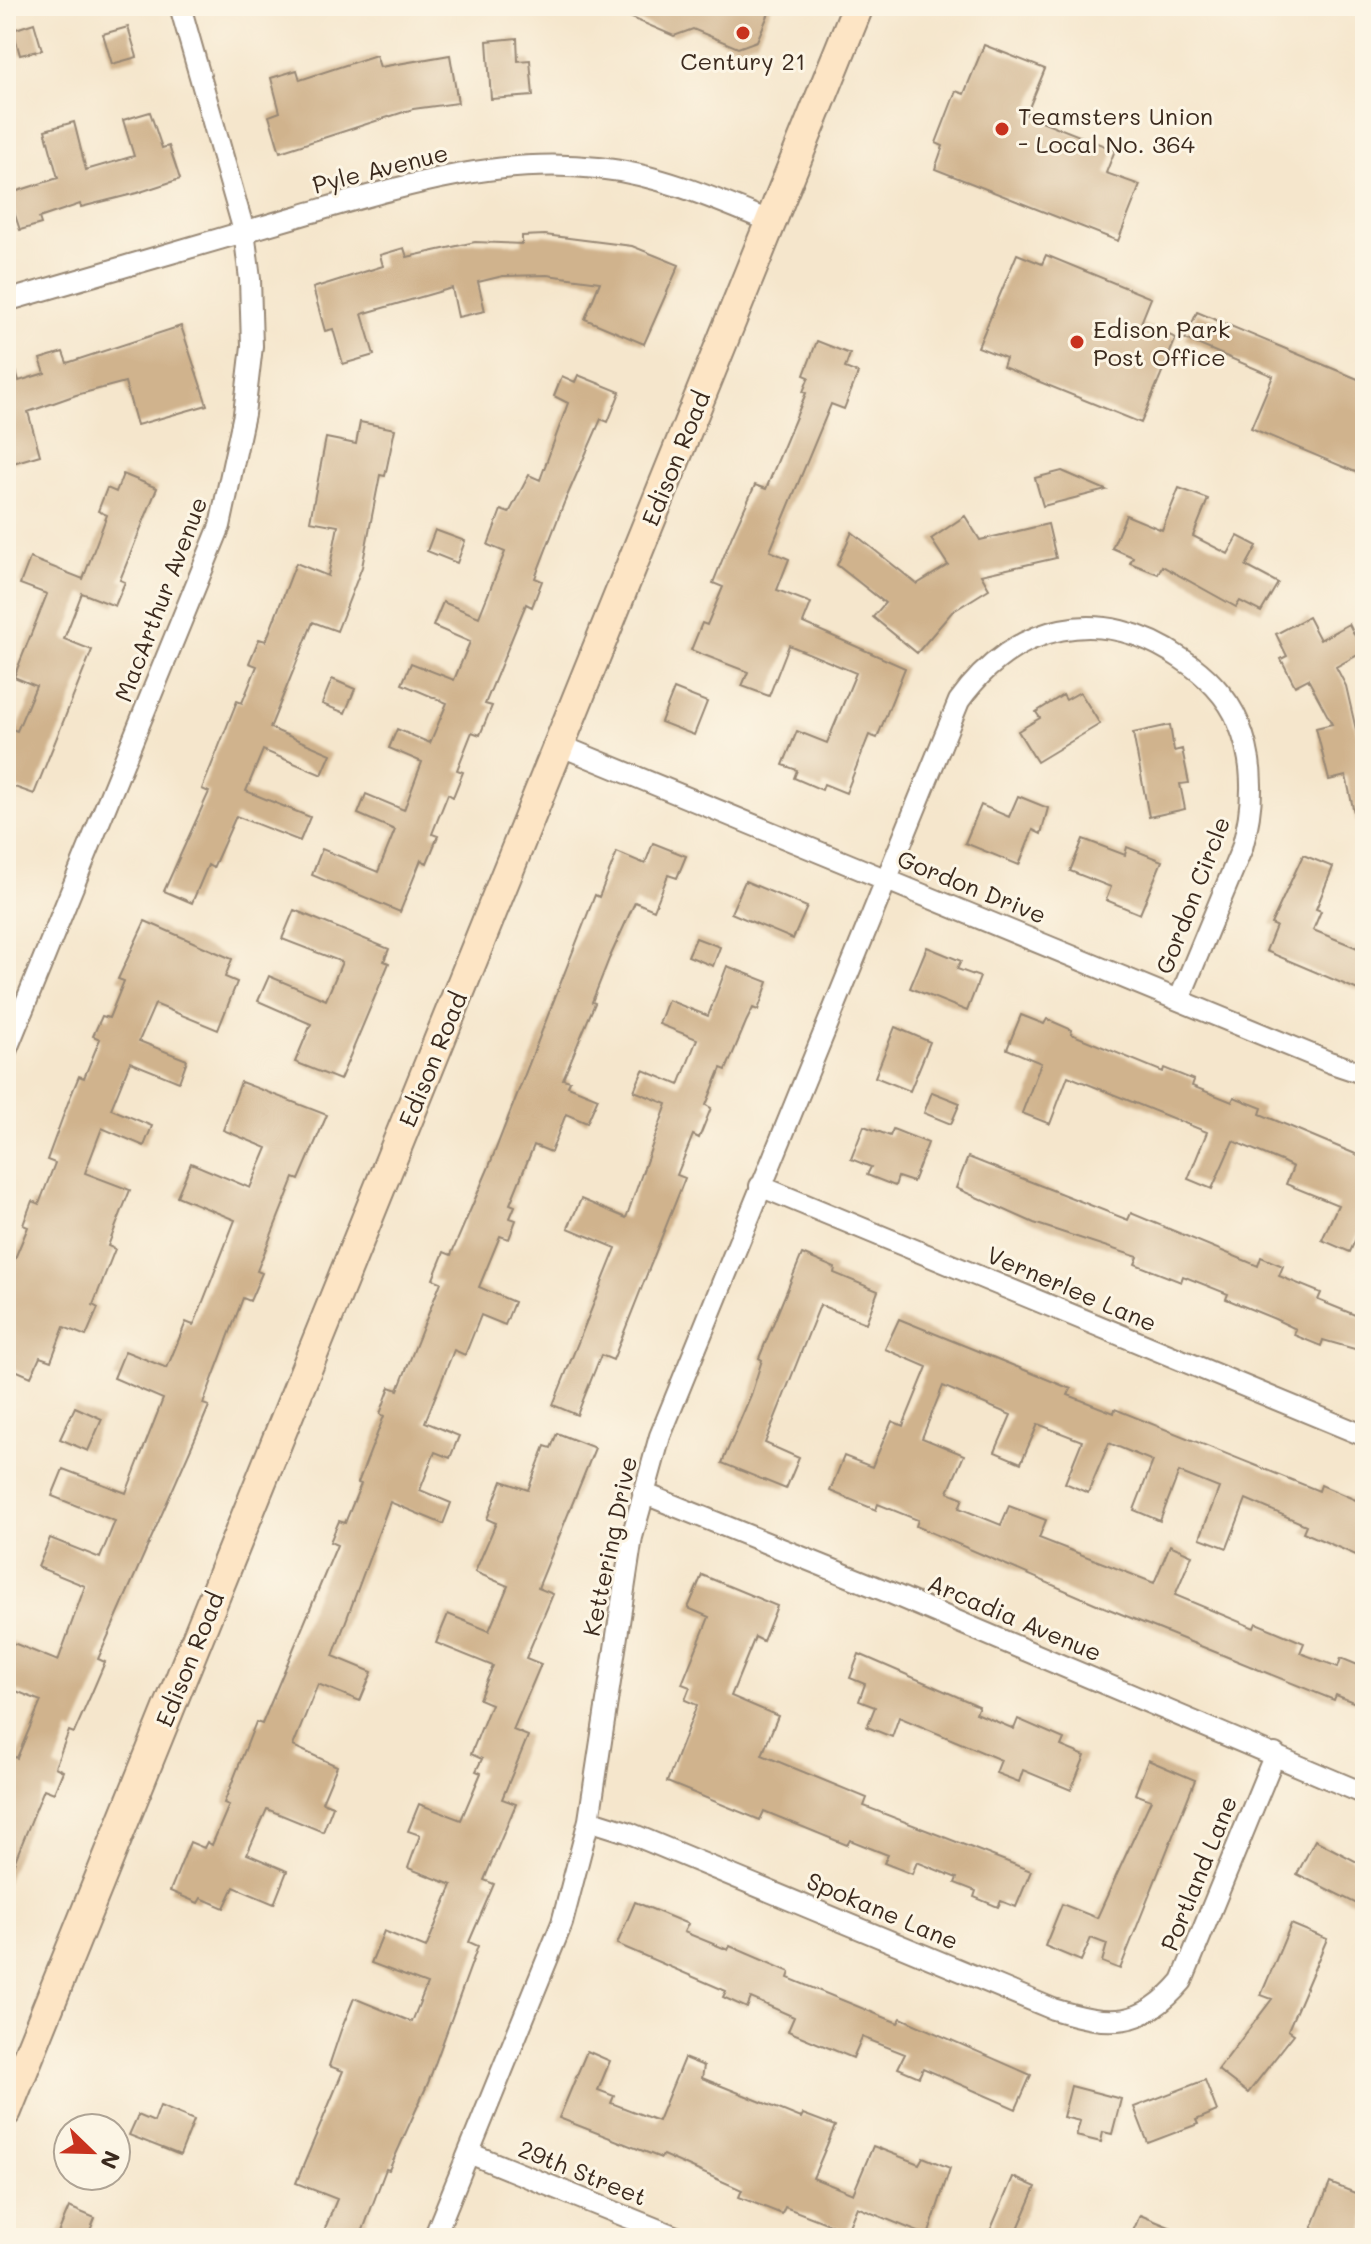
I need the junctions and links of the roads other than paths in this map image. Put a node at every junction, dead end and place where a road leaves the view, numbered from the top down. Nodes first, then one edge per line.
1 (180, 6) edge
2 (858, 6) edge
3 (771, 222) junction
4 (244, 231) junction
5 (6, 301) edge
6 (559, 745) junction
7 (884, 878) junction
8 (1179, 1000) junction
9 (6, 1051) edge
10 (1365, 1074) edge
11 (760, 1186) junction
12 (1365, 1436) edge
13 (643, 1493) junction
14 (1275, 1754) junction
15 (1365, 1794) edge
16 (589, 1820) junction
17 (1159, 2005) joint
18 (6, 2111) edge
19 (469, 2153) junction
20 (434, 2238) edge
21 (679, 2238) edge

1 - 4 street, MacArthur Avenue
2 - 3 main road, Edison Road
3 - 4 street, Pyle Avenue
3 - 6 main road, Edison Road
4 - 5 street, Pyle Avenue
4 - 9 street, MacArthur Avenue
6 - 7 street, Gordon Drive
6 - 18 main road, Edison Road
7 - 8 street, Gordon Drive
7 - 8 street, Gordon Circle
7 - 11 street, Kettering Drive
8 - 10 street, Gordon Drive
11 - 12 street, Vernerlee Lane
11 - 13 street, Kettering Drive
13 - 14 street, Arcadia Avenue
13 - 16 street, Kettering Drive
14 - 15 street, Arcadia Avenue
14 - 17 street, Portland Lane
16 - 17 street, Spokane Lane
16 - 19 street, Kettering Drive
19 - 20 street, Kettering Drive
19 - 21 street, 29th Street

